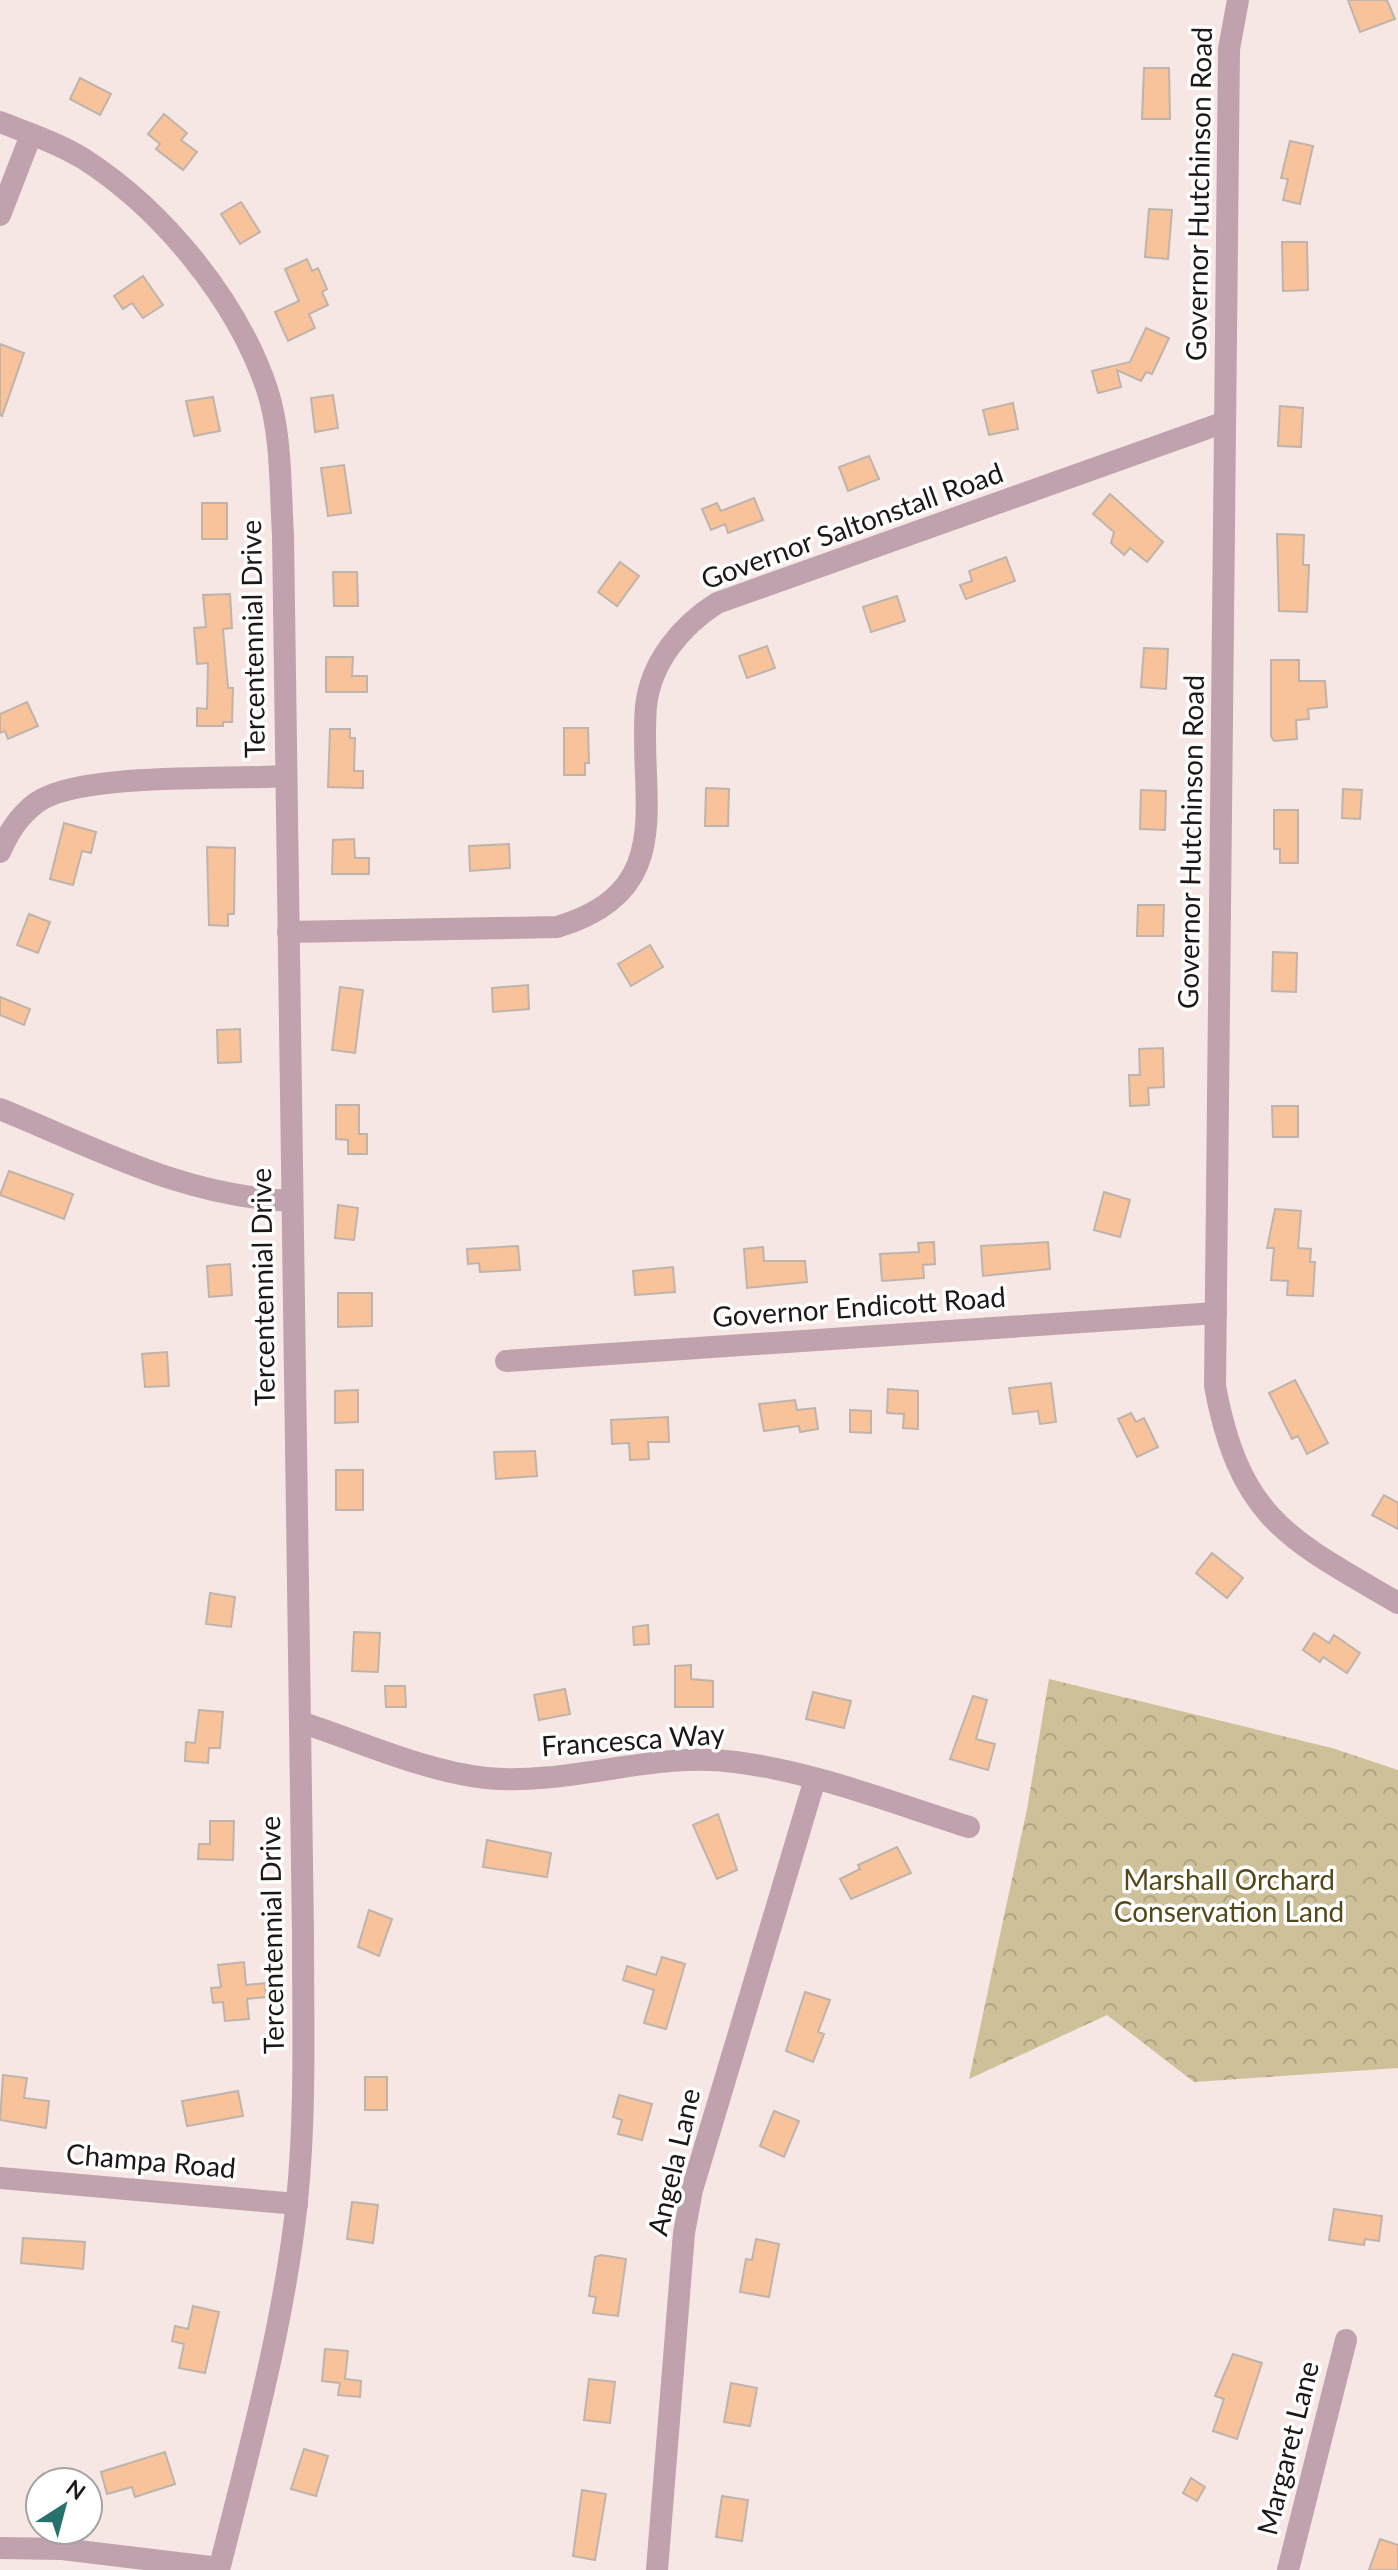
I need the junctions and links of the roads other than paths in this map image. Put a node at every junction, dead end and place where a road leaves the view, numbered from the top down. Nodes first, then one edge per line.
1 (1238, 0) edge
2 (0, 122) edge
3 (31, 135) junction
4 (0, 215) edge
5 (1225, 422) junction
6 (286, 776) junction
7 (0, 852) edge
8 (288, 932) junction
9 (0, 1109) edge
10 (292, 1201) junction
11 (1216, 1313) junction
12 (506, 1361) dead end
13 (1398, 1603) edge
14 (300, 1722) junction
15 (815, 1779) junction
16 (969, 1827) dead end
17 (0, 2178) edge
18 (297, 2204) junction
19 (1346, 2340) dead end
20 (0, 2548) edge
21 (219, 2569) edge
22 (657, 2570) edge
23 (1288, 2570) edge

1 - 5 street, Governor Hutchinson Road
2 - 3 street, Tercentennial Drive
3 - 4 street
3 - 6 street, Tercentennial Drive
5 - 8 street, Governor Saltonstall Road
5 - 11 street, Governor Hutchinson Road
6 - 7 street
6 - 8 street, Tercentennial Drive
8 - 10 street, Tercentennial Drive
9 - 10 street
10 - 14 street, Tercentennial Drive
11 - 12 street, Governor Endicott Road
11 - 13 street, Governor Hutchinson Road
14 - 15 street, Francesca Way
14 - 18 street, Tercentennial Drive
15 - 16 street, Francesca Way
15 - 22 street, Angela Lane
17 - 18 street, Champa Road
18 - 21 street, Tercentennial Drive
19 - 23 street, Margaret Lane
20 - 21 street

